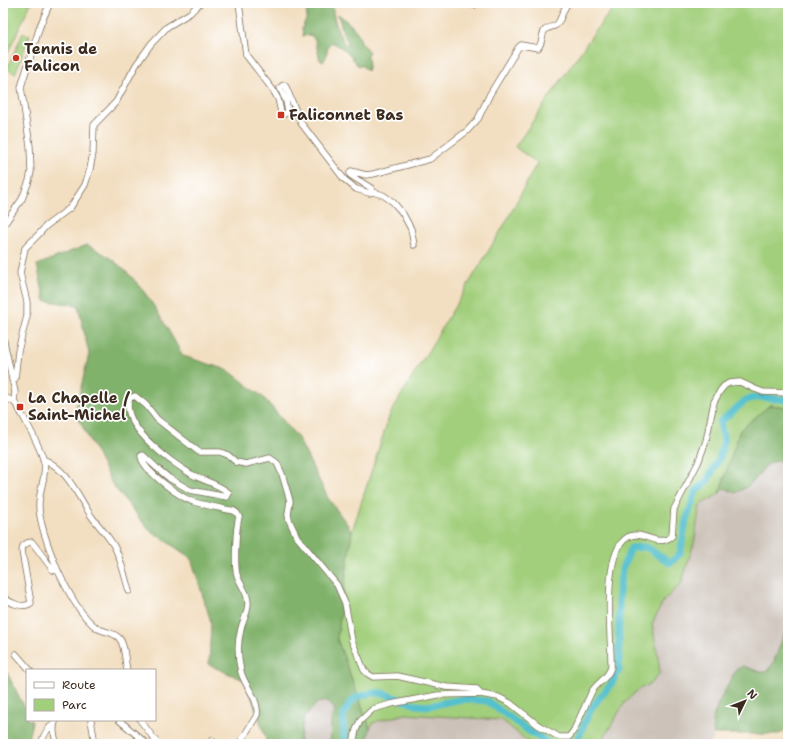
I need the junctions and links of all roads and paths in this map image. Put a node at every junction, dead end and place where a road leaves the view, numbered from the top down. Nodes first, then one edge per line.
1 (50, 3) edge
2 (200, 3) edge
3 (239, 3) edge
4 (452, 3) edge
5 (478, 3) edge
6 (568, 3) edge
7 (373, 192) junction
8 (3, 226) edge
9 (414, 245) dead end
10 (3, 337) edge
11 (12, 380) junction
12 (788, 393) edge
13 (3, 396) edge
14 (14, 402) junction
15 (43, 459) junction
16 (58, 571) junction
17 (129, 590) dead end
18 (3, 597) edge
19 (16, 654) dead end
20 (29, 669) edge
21 (127, 669) edge
22 (480, 694) junction
23 (91, 721) edge
24 (120, 721) edge
25 (141, 721) edge
26 (55, 722) edge
27 (41, 744) edge
28 (57, 744) edge
29 (95, 744) edge
30 (147, 744) edge
31 (158, 744) edge
32 (239, 744) edge
33 (354, 744) edge

1 - 8 street
2 - 11 street
3 - 7 street
4 - 5 street
6 - 7 street
7 - 9 street
10 - 11 street
11 - 14 street
12 - 22 street
13 - 14 street
14 - 15 street
15 - 16 street
15 - 17 street
16 - 18 street
16 - 21 street
19 - 20 street
22 - 32 street
22 - 33 street
23 - 29 street
24 - 30 street
25 - 31 street
26 - 27 street
26 - 28 street

